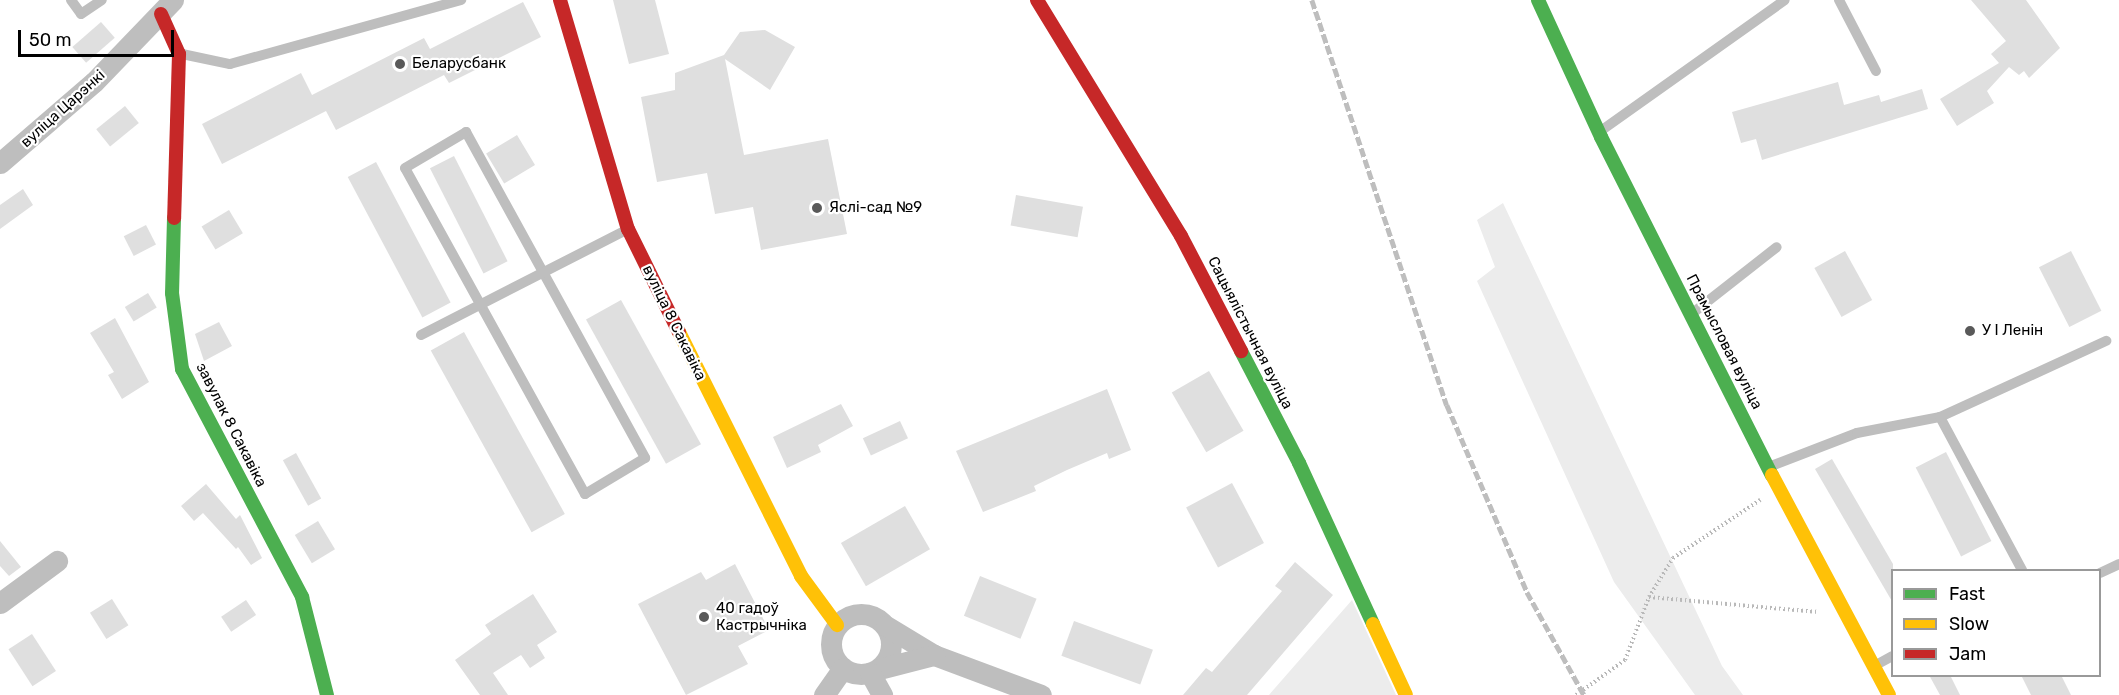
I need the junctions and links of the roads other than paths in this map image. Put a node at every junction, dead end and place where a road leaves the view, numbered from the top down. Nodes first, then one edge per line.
1 (71, 0) edge
2 (102, 0) edge
3 (461, 0) edge
4 (560, 0) edge
5 (1037, 0) edge
6 (1538, 0) edge
7 (1785, 0) edge
8 (1839, 0) edge
9 (162, 5) edge
10 (179, 54) junction
11 (1876, 71) dead end
12 (1599, 132) junction
13 (0, 163) edge
14 (628, 229) junction
15 (1777, 247) dead end
16 (543, 273) junction
17 (480, 305) junction
18 (1691, 314) junction
19 (421, 335) dead end
20 (2106, 341) dead end
21 (1940, 417) junction
22 (1768, 467) junction
23 (57, 561) dead end
24 (2119, 564) edge
25 (2021, 569) edge
26 (2101, 573) edge
27 (0, 603) edge
28 (837, 625) junction
29 (886, 626) junction
30 (934, 655) junction
31 (1891, 657) edge
32 (1873, 666) junction
33 (843, 668) junction
34 (874, 671) junction
35 (327, 695) edge
36 (824, 695) edge
37 (882, 695) edge
38 (1041, 695) edge
39 (1406, 695) edge
40 (1889, 695) edge

1 - 2 lane
3 - 10 lane
4 - 14 street, вуліца 8 Сакавіка
5 - 39 street, Сацыялістычная вуліца
6 - 12 street, Прамысловая вуліца
7 - 12 lane
8 - 11 lane
9 - 10 street, завулак 8 Сакавіка
9 - 13 street, вуліца Царэнкі
10 - 35 street, завулак 8 Сакавіка
12 - 18 street, Прамысловая вуліца
14 - 16 lane
14 - 28 street, вуліца 8 Сакавіка
15 - 18 lane
16 - 17 lane
16 - 17 lane
16 - 17 lane
17 - 19 lane
18 - 22 street, Прамысловая вуліца
20 - 21 lane
21 - 22 lane
21 - 25 lane
22 - 32 street, Прамысловая вуліца
23 - 27 street
24 - 26 lane
28 - 29 street
28 - 33 street
29 - 30 street
29 - 34 street
30 - 34 street
30 - 38 street
31 - 32 lane
32 - 40 street, Прамысловая вуліца
33 - 34 street
33 - 36 street
34 - 37 street

